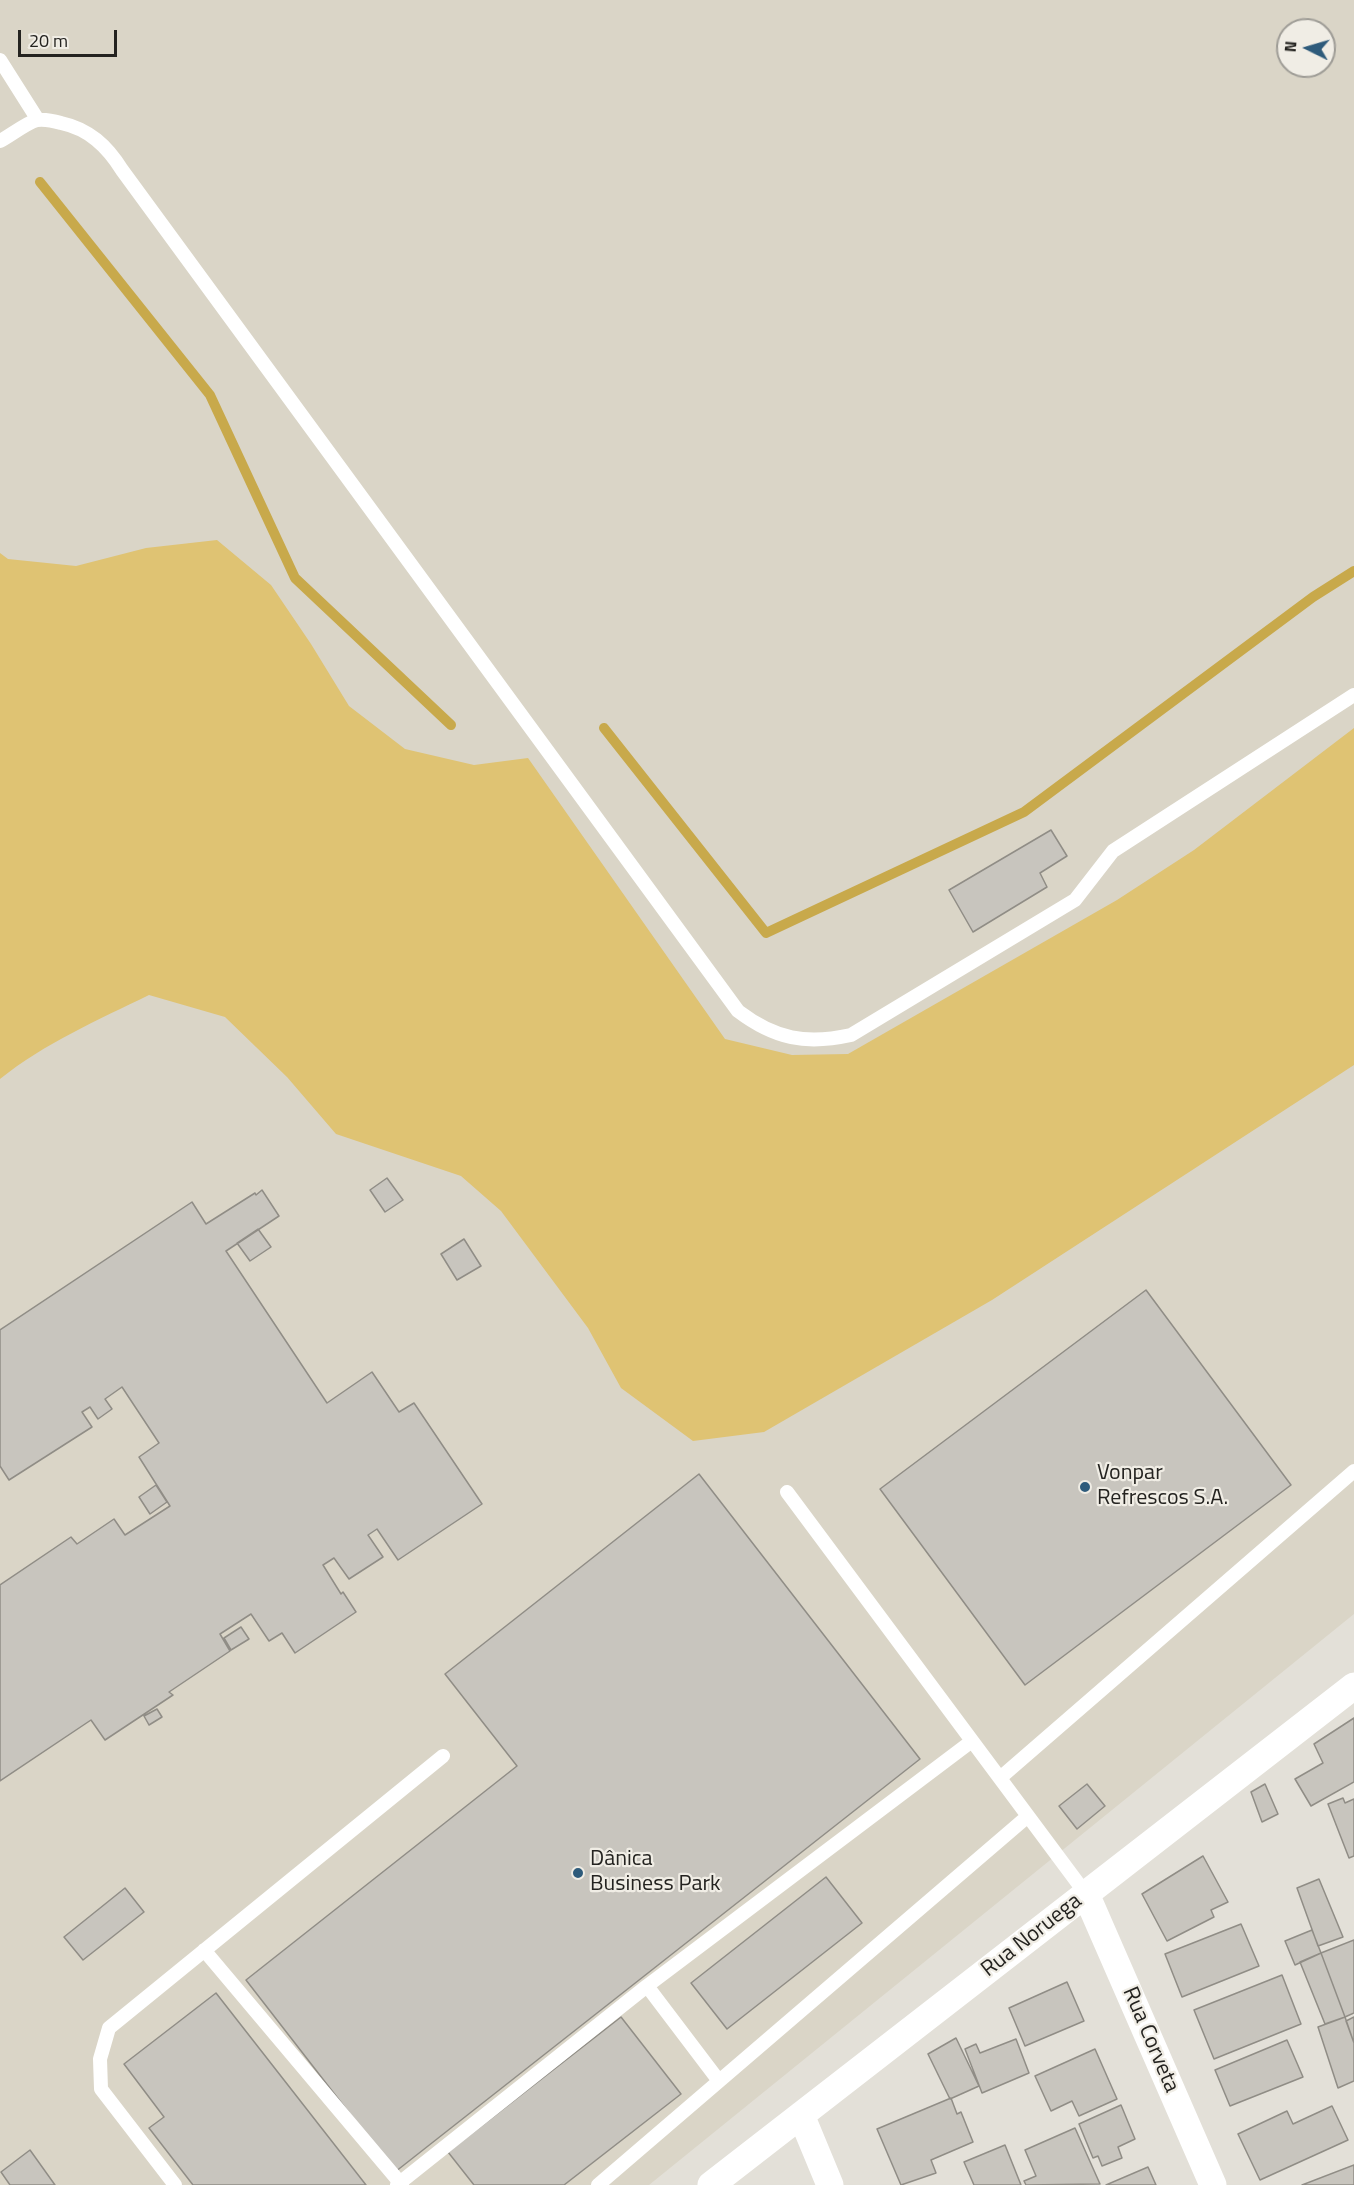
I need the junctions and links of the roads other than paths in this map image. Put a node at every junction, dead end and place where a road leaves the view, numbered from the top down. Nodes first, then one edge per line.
1 (0, 60) edge
2 (38, 120) junction
3 (0, 141) edge
4 (1354, 695) edge
5 (1354, 1471) edge
6 (787, 1492) dead end
7 (1354, 1686) edge
8 (972, 1741) junction
9 (443, 1756) dead end
10 (1000, 1778) junction
11 (1028, 1816) junction
12 (1086, 1894) junction
13 (204, 1950) junction
14 (647, 1986) junction
15 (719, 2081) junction
16 (801, 2115) junction
17 (399, 2184) edge
18 (175, 2185) edge
19 (598, 2185) edge
20 (711, 2185) edge
21 (830, 2185) edge
22 (1213, 2185) edge

1 - 2 lane
2 - 3 lane
2 - 4 lane
5 - 10 lane
6 - 8 lane
7 - 12 street, Rua Noruega
8 - 10 lane
8 - 14 lane
9 - 13 lane
10 - 11 lane
11 - 12 lane
11 - 15 lane
12 - 16 street, Rua Noruega
12 - 22 street, Rua Corveta
13 - 17 lane
13 - 18 lane
14 - 15 lane
14 - 17 lane
15 - 19 lane
16 - 20 street, Rua Noruega
16 - 21 street

